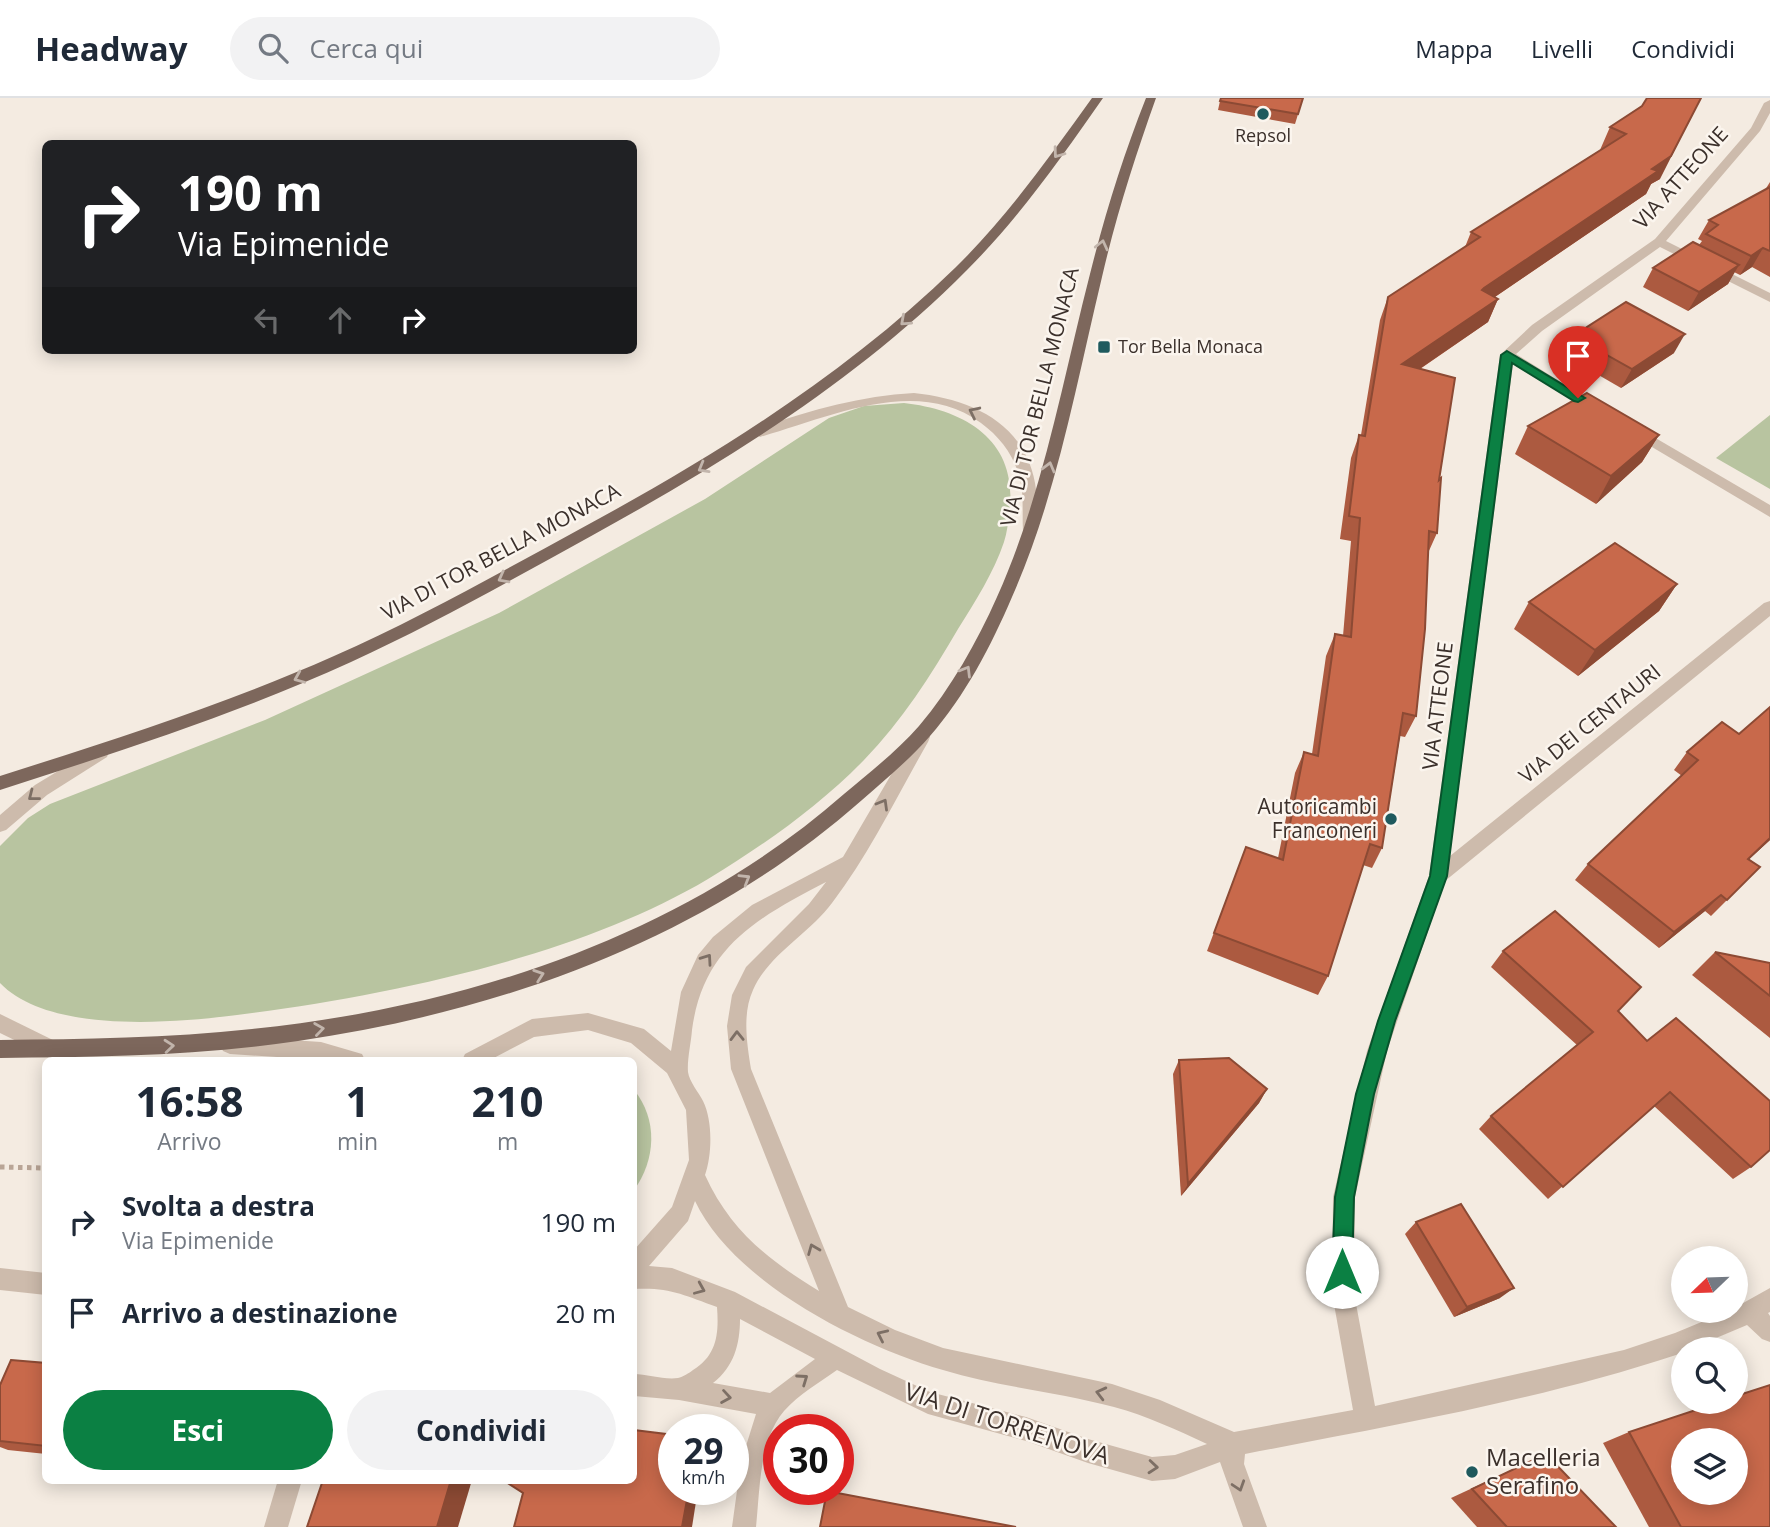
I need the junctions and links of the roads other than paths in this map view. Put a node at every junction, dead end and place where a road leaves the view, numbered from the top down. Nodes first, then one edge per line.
1 (1098, 98) edge
2 (1152, 98) edge
3 (1770, 103) edge
4 (1763, 132) edge
5 (1659, 242) junction
6 (1770, 298) edge
7 (1507, 355) junction
8 (760, 432) junction
9 (1770, 512) edge
10 (1030, 532) junction
11 (1770, 607) edge
12 (928, 727) junction
13 (110, 747) junction
14 (0, 783) edge
15 (0, 825) edge
16 (848, 862) junction
17 (1438, 876) junction
18 (0, 1023) edge
19 (202, 1043) junction
20 (0, 1049) edge
21 (52, 1049) junction
22 (344, 1057) edge
23 (476, 1057) edge
24 (680, 1071) junction
25 (696, 1179) junction
26 (637, 1263) edge
27 (637, 1278) edge
28 (0, 1279) edge
29 (42, 1284) edge
30 (1770, 1299) edge
31 (727, 1300) junction
32 (839, 1312) junction
33 (1750, 1312) junction
34 (1770, 1331) edge
35 (836, 1357) junction
36 (637, 1385) edge
37 (679, 1389) junction
38 (773, 1405) junction
39 (1366, 1417) junction
40 (1234, 1444) junction
41 (289, 1484) edge
42 (276, 1527) edge
43 (744, 1527) edge
44 (1255, 1527) edge

1 -> 8 main road, VIA DI TOR BELLA MONACA
10 -> 2 main road, VIA DI TOR BELLA MONACA
3 - 4 street, VIA ATTEONE
4 - 5 street, VIA ATTEONE
5 - 6 street
5 - 7 street, VIA ATTEONE
7 - 9 street
7 - 17 street, VIA ATTEONE
10 -> 8 street
8 -> 13 main road, VIA DI TOR BELLA MONACA
12 -> 10 main road, VIA DI TOR BELLA MONACA
11 - 17 street, VIA DEI CENTAURI
16 -> 12 street
19 -> 12 main road, VIA DI TOR BELLA MONACA
13 - 14 main road, VIA DI TOR BELLA MONACA
13 -> 15 street
24 -> 16 street
32 -> 16 street
17 - 39 street, VIA ATTEONE
18 - 21 street
21 -> 19 main road, VIA DI TOR BELLA MONACA
19 - 22 street
20 - 21 main road, VIA DI TOR BELLA MONACA
23 - 24 street
24 - 25 street
25 - 26 street
25 - 32 street, VIA DI TORRENOVA
27 -> 31 street, VIA DI TORRENOVA
28 - 29 street
30 - 33 street, VIA DI TORRENOVA
31 - 35 street, VIA DI TORRENOVA
31 - 37 street
40 -> 32 street, VIA DI TORRENOVA
33 - 34 street
33 - 39 street, VIA DI TORRENOVA
38 -> 35 street
35 -> 40 street, VIA DI TORRENOVA
36 - 37 street
37 -> 38 street
38 - 43 street
39 - 40 street, VIA DI TORRENOVA
40 -> 44 street
41 - 42 street

